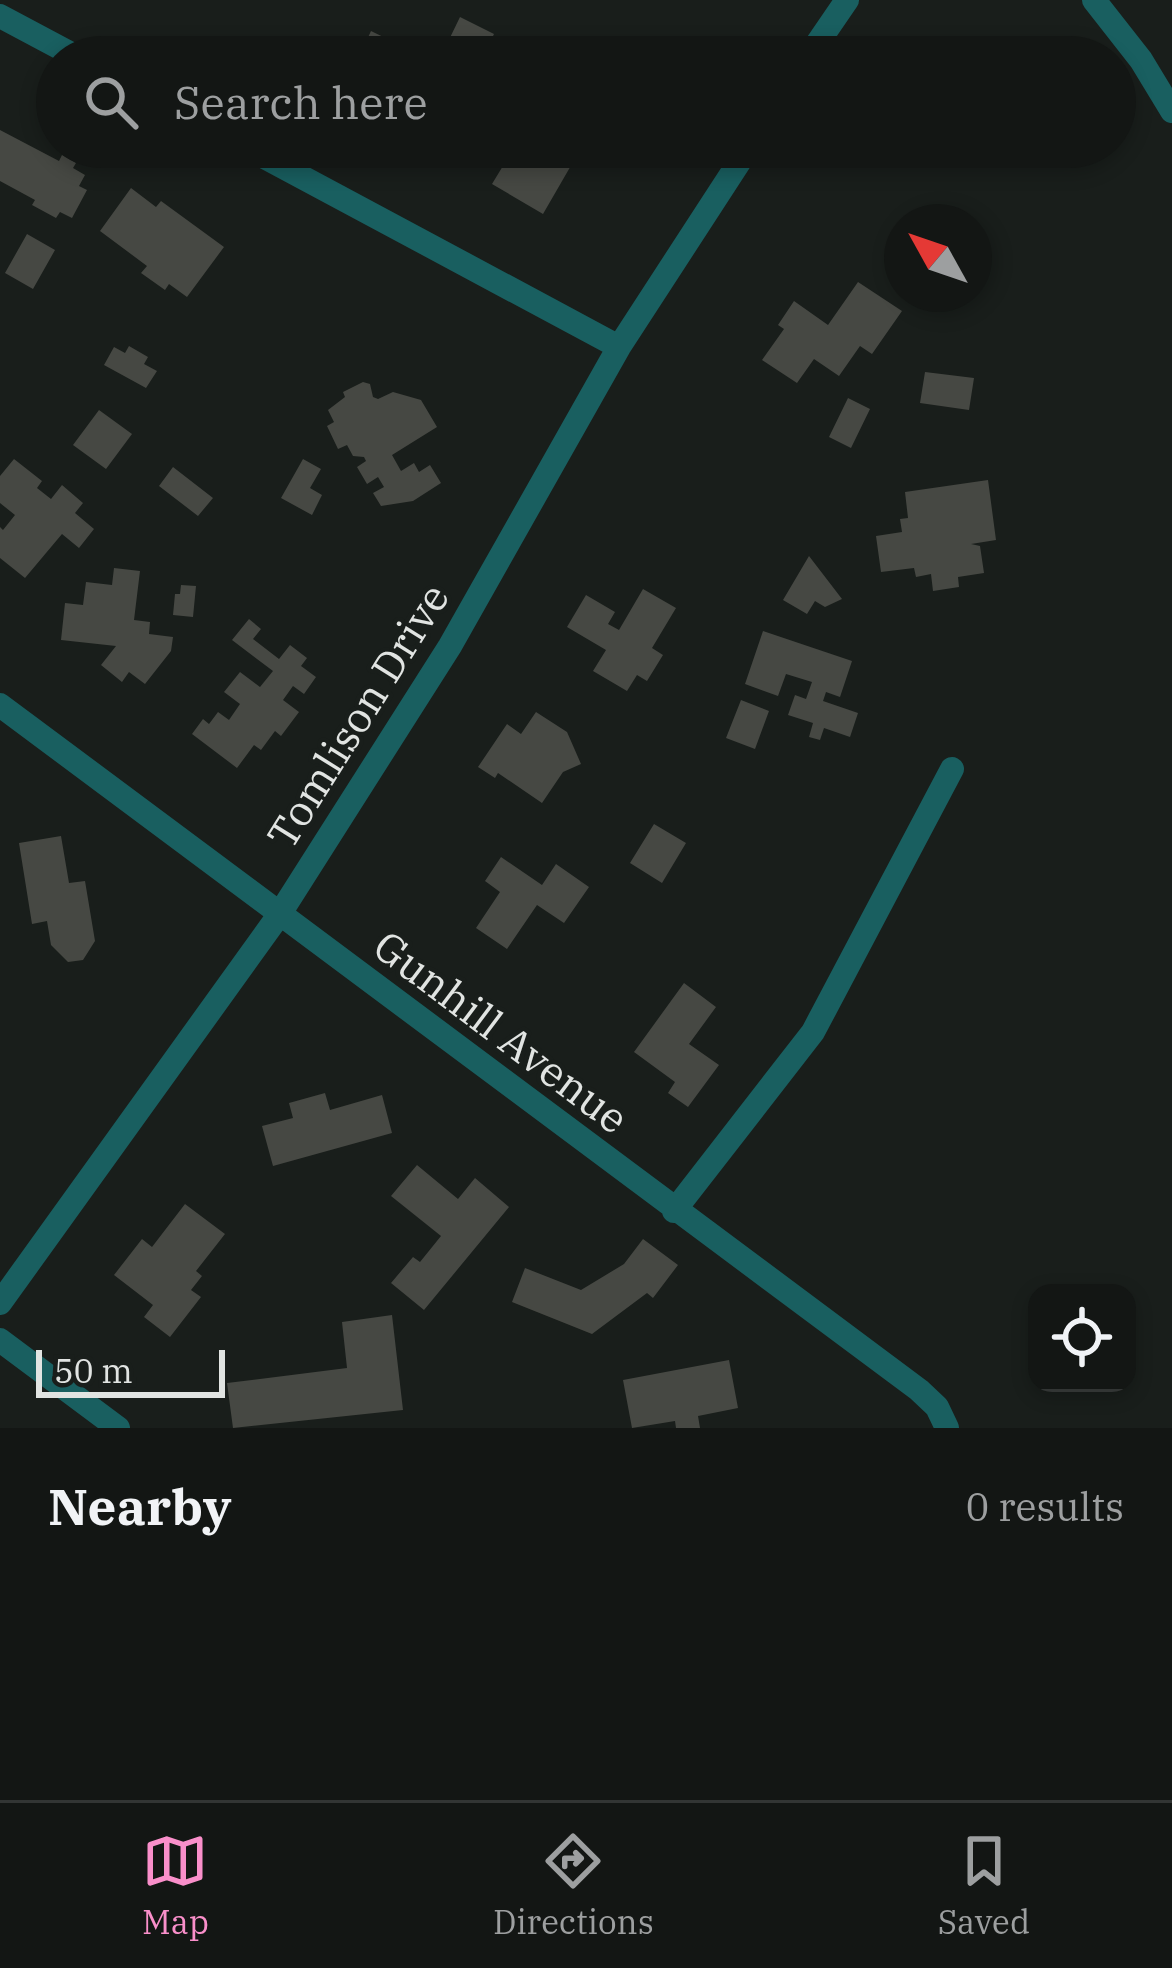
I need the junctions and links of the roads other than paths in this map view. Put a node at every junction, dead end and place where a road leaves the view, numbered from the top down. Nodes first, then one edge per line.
1 (847, 0) edge
2 (1094, 0) edge
3 (0, 16) edge
4 (38, 36) edge
5 (822, 36) edge
6 (1122, 36) edge
7 (1136, 54) edge
8 (1172, 112) edge
9 (285, 168) edge
10 (735, 168) edge
11 (619, 347) junction
12 (0, 705) edge
13 (952, 769) dead end
14 (280, 915) junction
15 (674, 1211) junction
16 (0, 1304) edge
17 (0, 1340) edge
18 (118, 1428) edge
19 (947, 1428) edge

1 - 5 street
2 - 6 street
3 - 4 street
7 - 8 street
9 - 11 street
10 - 11 street, Tomlison Drive
11 - 14 street, Tomlison Drive
12 - 14 street, Gunhill Avenue
13 - 15 street
14 - 15 street, Gunhill Avenue
14 - 16 street, Tomlison Drive
15 - 19 street, Gunhill Avenue
17 - 18 street

